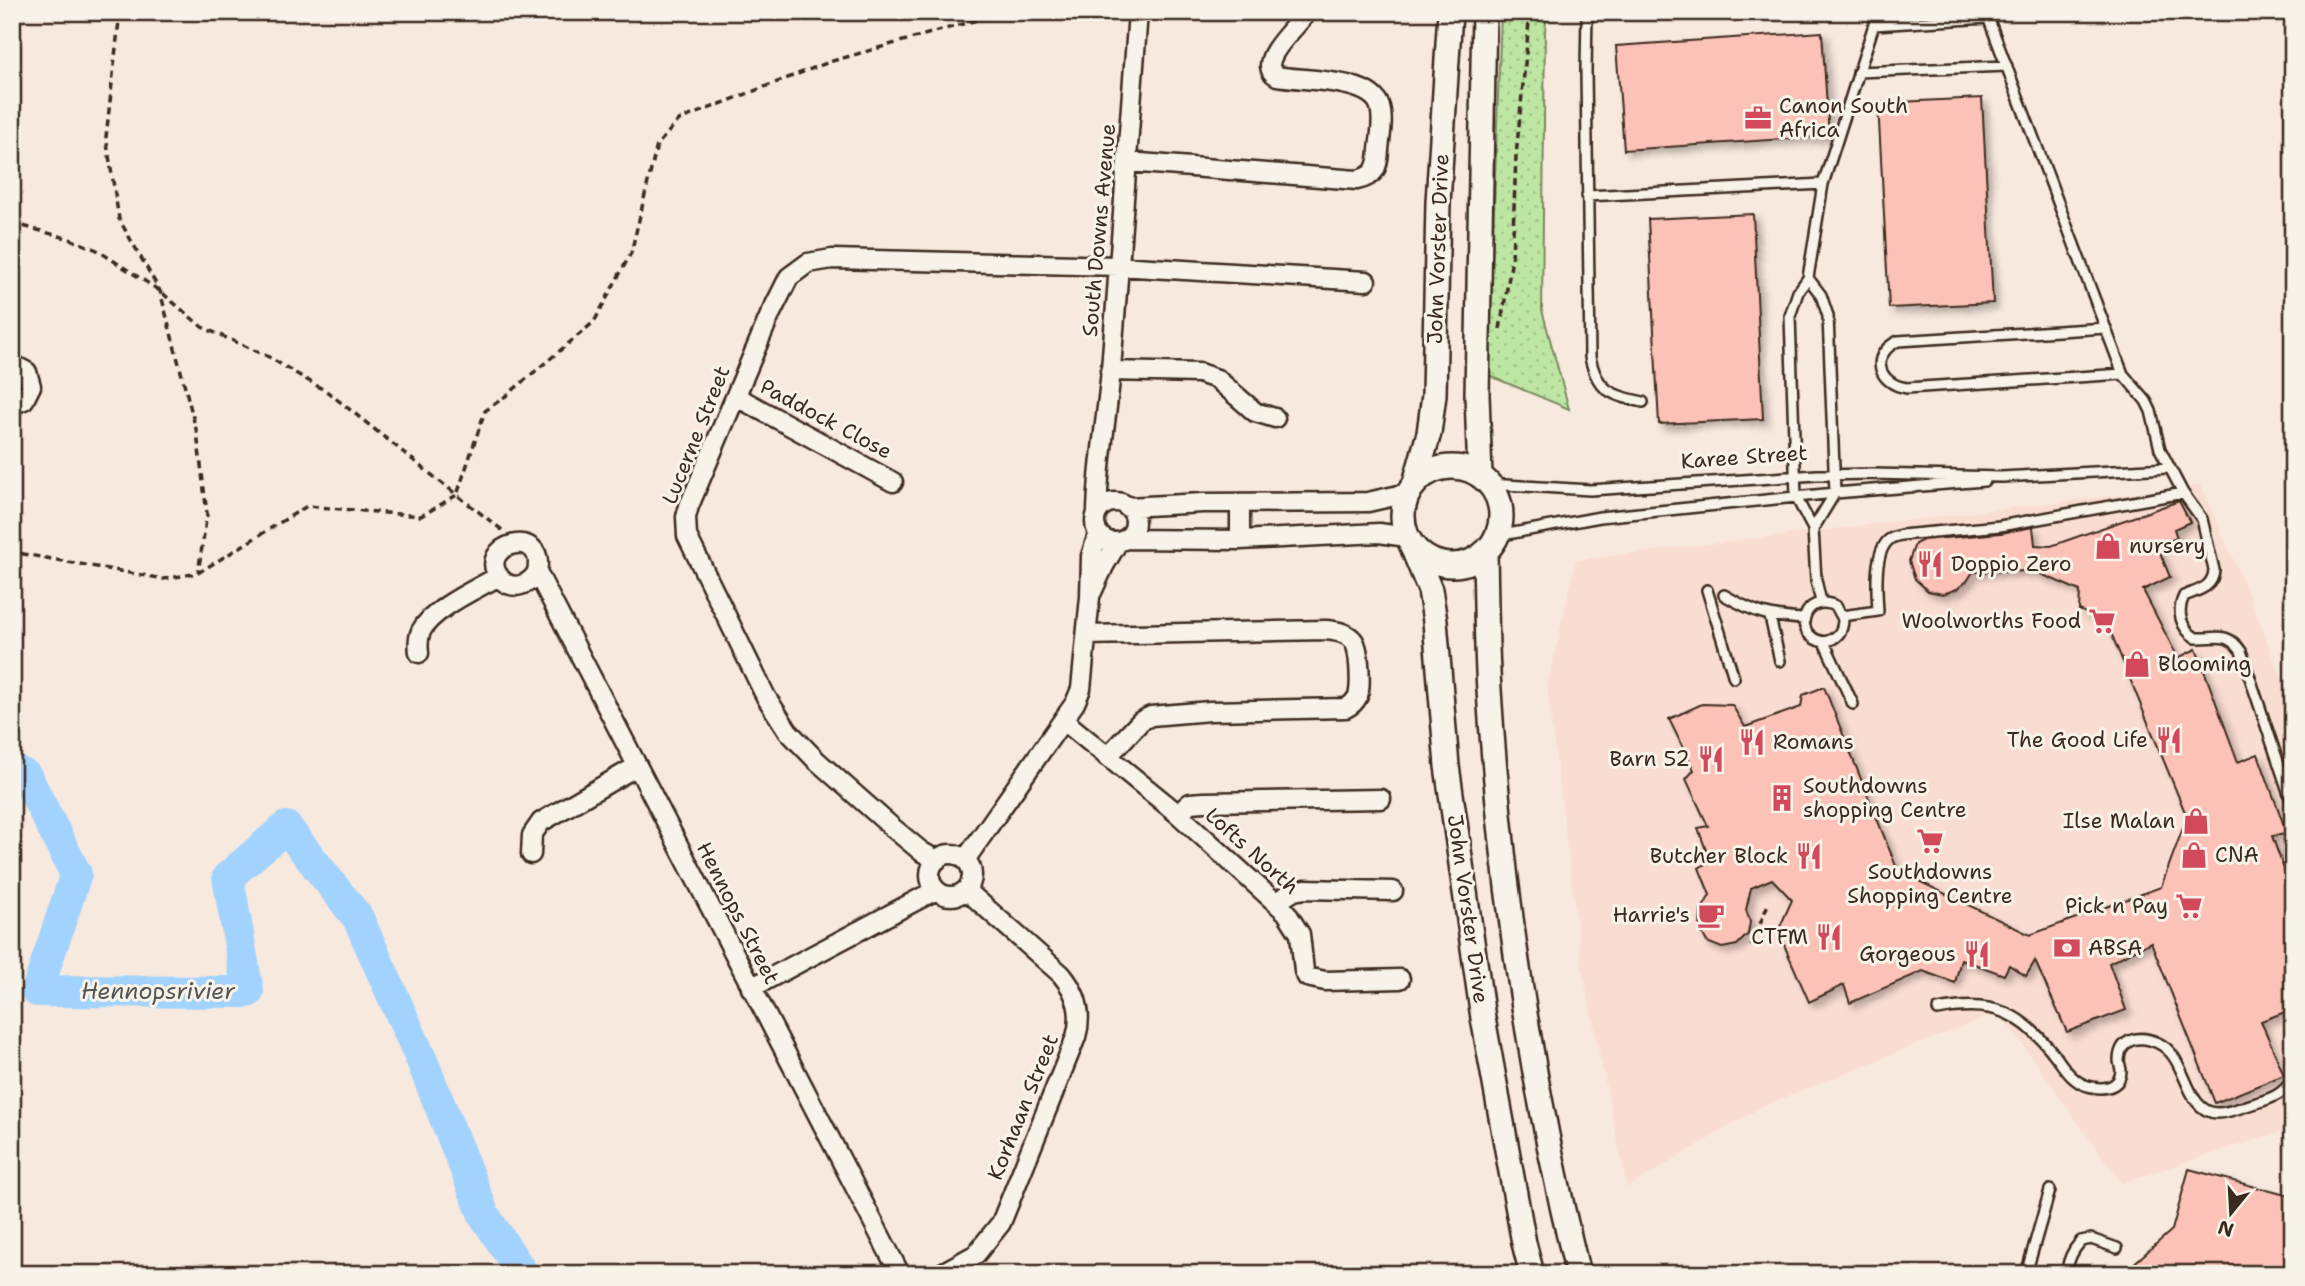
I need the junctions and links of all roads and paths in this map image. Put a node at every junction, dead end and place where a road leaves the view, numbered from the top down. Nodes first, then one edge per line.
1 (120, 12) edge
2 (1005, 12) edge
3 (1138, 12) edge
4 (1307, 12) edge
5 (1450, 12) edge
6 (1484, 12) edge
7 (1530, 12) edge
8 (1587, 12) edge
9 (1878, 12) edge
10 (1987, 15) edge
11 (1874, 25) junction
12 (2007, 66) junction
13 (1858, 72) junction
14 (1128, 162) junction
15 (1823, 184) junction
16 (1587, 196) junction
17 (12, 223) edge
18 (1118, 266) junction
19 (1808, 278) junction
20 (1366, 281) dead end
21 (160, 291) junction
22 (2106, 328) junction
23 (1498, 339) dead end
24 (12, 364) edge
25 (1111, 371) junction
26 (2123, 374) junction
27 (737, 397) junction
28 (1643, 402) dead end
29 (12, 405) edge
30 (1275, 418) dead end
31 (1101, 452) junction
32 (2168, 468) junction
33 (1835, 474) junction
34 (1795, 477) junction
35 (2002, 477) junction
36 (1484, 480) junction
37 (893, 482) dead end
38 (1412, 488) junction
39 (1835, 493) junction
40 (2183, 493) junction
41 (457, 495) junction
42 (1796, 497) junction
43 (1122, 504) junction
44 (1240, 504) junction
45 (1097, 512) junction
46 (1813, 528) junction
47 (1098, 534) junction
48 (1240, 540) junction
49 (1409, 540) junction
50 (1122, 541) junction
51 (518, 543) junction
52 (1491, 544) junction
53 (12, 552) edge
54 (537, 572) junction
55 (198, 573) junction
56 (499, 576) junction
57 (1707, 590) dead end
58 (1724, 595) dead end
59 (1090, 597) junction
60 (1821, 602) junction
61 (1842, 616) junction
62 (1770, 617) junction
63 (1804, 619) junction
64 (1087, 635) junction
65 (1824, 642) junction
66 (419, 653) dead end
67 (1780, 661) dead end
68 (1734, 678) dead end
69 (1853, 704) dead end
70 (1063, 720) junction
71 (1107, 757) junction
72 (637, 766) junction
73 (1381, 799) dead end
74 (2293, 806) edge
75 (1178, 814) junction
76 (531, 854) dead end
77 (937, 860) junction
78 (965, 860) junction
79 (936, 890) junction
80 (966, 890) junction
81 (1393, 891) dead end
82 (1276, 902) junction
83 (1769, 902) dead end
84 (1751, 946) dead end
85 (1399, 979) dead end
86 (751, 988) junction
87 (1938, 1010) dead end
88 (2293, 1079) edge
89 (2050, 1190) dead end
90 (2117, 1248) dead end
91 (900, 1274) edge
92 (940, 1274) edge
93 (1532, 1274) edge
94 (1578, 1274) edge
95 (2026, 1274) edge
96 (2068, 1274) edge

1 - 21 path
2 - 41 path
3 - 14 street, South Downs Avenue
4 - 14 street
5 - 38 street, John Vorster Drive
6 - 36 street, John Vorster Drive
7 - 23 path
8 - 16 lane
9 - 11 lane
10 - 11 lane
10 - 12 lane
11 - 13 lane
12 - 13 lane
12 - 22 lane
13 - 15 lane
14 - 18 street, South Downs Avenue
15 - 16 lane
15 - 19 lane
16 - 28 lane
17 - 21 path
18 - 20 street, Lucerne Street
18 - 25 street, South Downs Avenue
18 - 27 street, Lucerne Street
19 - 33 lane
19 - 34 lane
21 - 41 path
21 - 55 path
22 - 26 lane
22 - 26 lane
24 - 29 street
25 - 30 street
25 - 31 street, South Downs Avenue
26 - 32 lane
27 - 37 street, Paddock Close
27 - 77 street, Lucerne Street
31 - 43 street, South Downs Avenue
31 - 45 street, South Downs Avenue
32 - 35 lane, Karee Street
32 - 40 lane
33 - 34 lane, Karee Street
33 - 35 lane, Karee Street
33 - 39 lane
34 - 36 lane, Karee Street
34 - 42 lane
35 - 39 lane, Karee Street
36 - 38 street
36 - 52 street
38 - 44 street
38 - 49 street
39 - 42 lane, Karee Street
39 - 46 lane
40 - 61 lane
40 - 74 lane
41 - 51 path
41 - 55 path
42 - 46 lane
42 - 52 lane, Karee Street
43 - 44 street
43 - 45 street
43 - 50 street
44 - 48 street
45 - 47 street
46 - 60 lane
47 - 50 street
47 - 59 street
48 - 49 street
48 - 50 street
49 - 52 street
49 - 93 street, John Vorster Drive
50 - 59 street
51 - 54 street, Hennops Street
51 - 56 street
52 - 94 street, John Vorster Drive
53 - 55 path
54 - 56 street
54 - 72 street, Hennops Street
56 - 66 street
57 - 68 lane
58 - 62 lane
59 - 64 street
60 - 61 lane
60 - 63 lane
61 - 65 lane
62 - 63 lane
62 - 67 lane
63 - 65 lane
64 - 70 street
64 - 71 street
65 - 69 lane
70 - 71 street, Lofts North
70 - 78 street
71 - 75 street, Lofts North
72 - 76 street
72 - 86 street, Hennops Street
73 - 75 street
75 - 82 street, Lofts North
77 - 78 street
77 - 79 street
78 - 80 street
79 - 80 street
79 - 86 street
80 - 92 street, Korhaan Street
81 - 82 street
82 - 85 street, Lofts North
83 - 84 path
86 - 91 street, Hennops Street
87 - 88 lane
89 - 95 lane
90 - 96 lane

